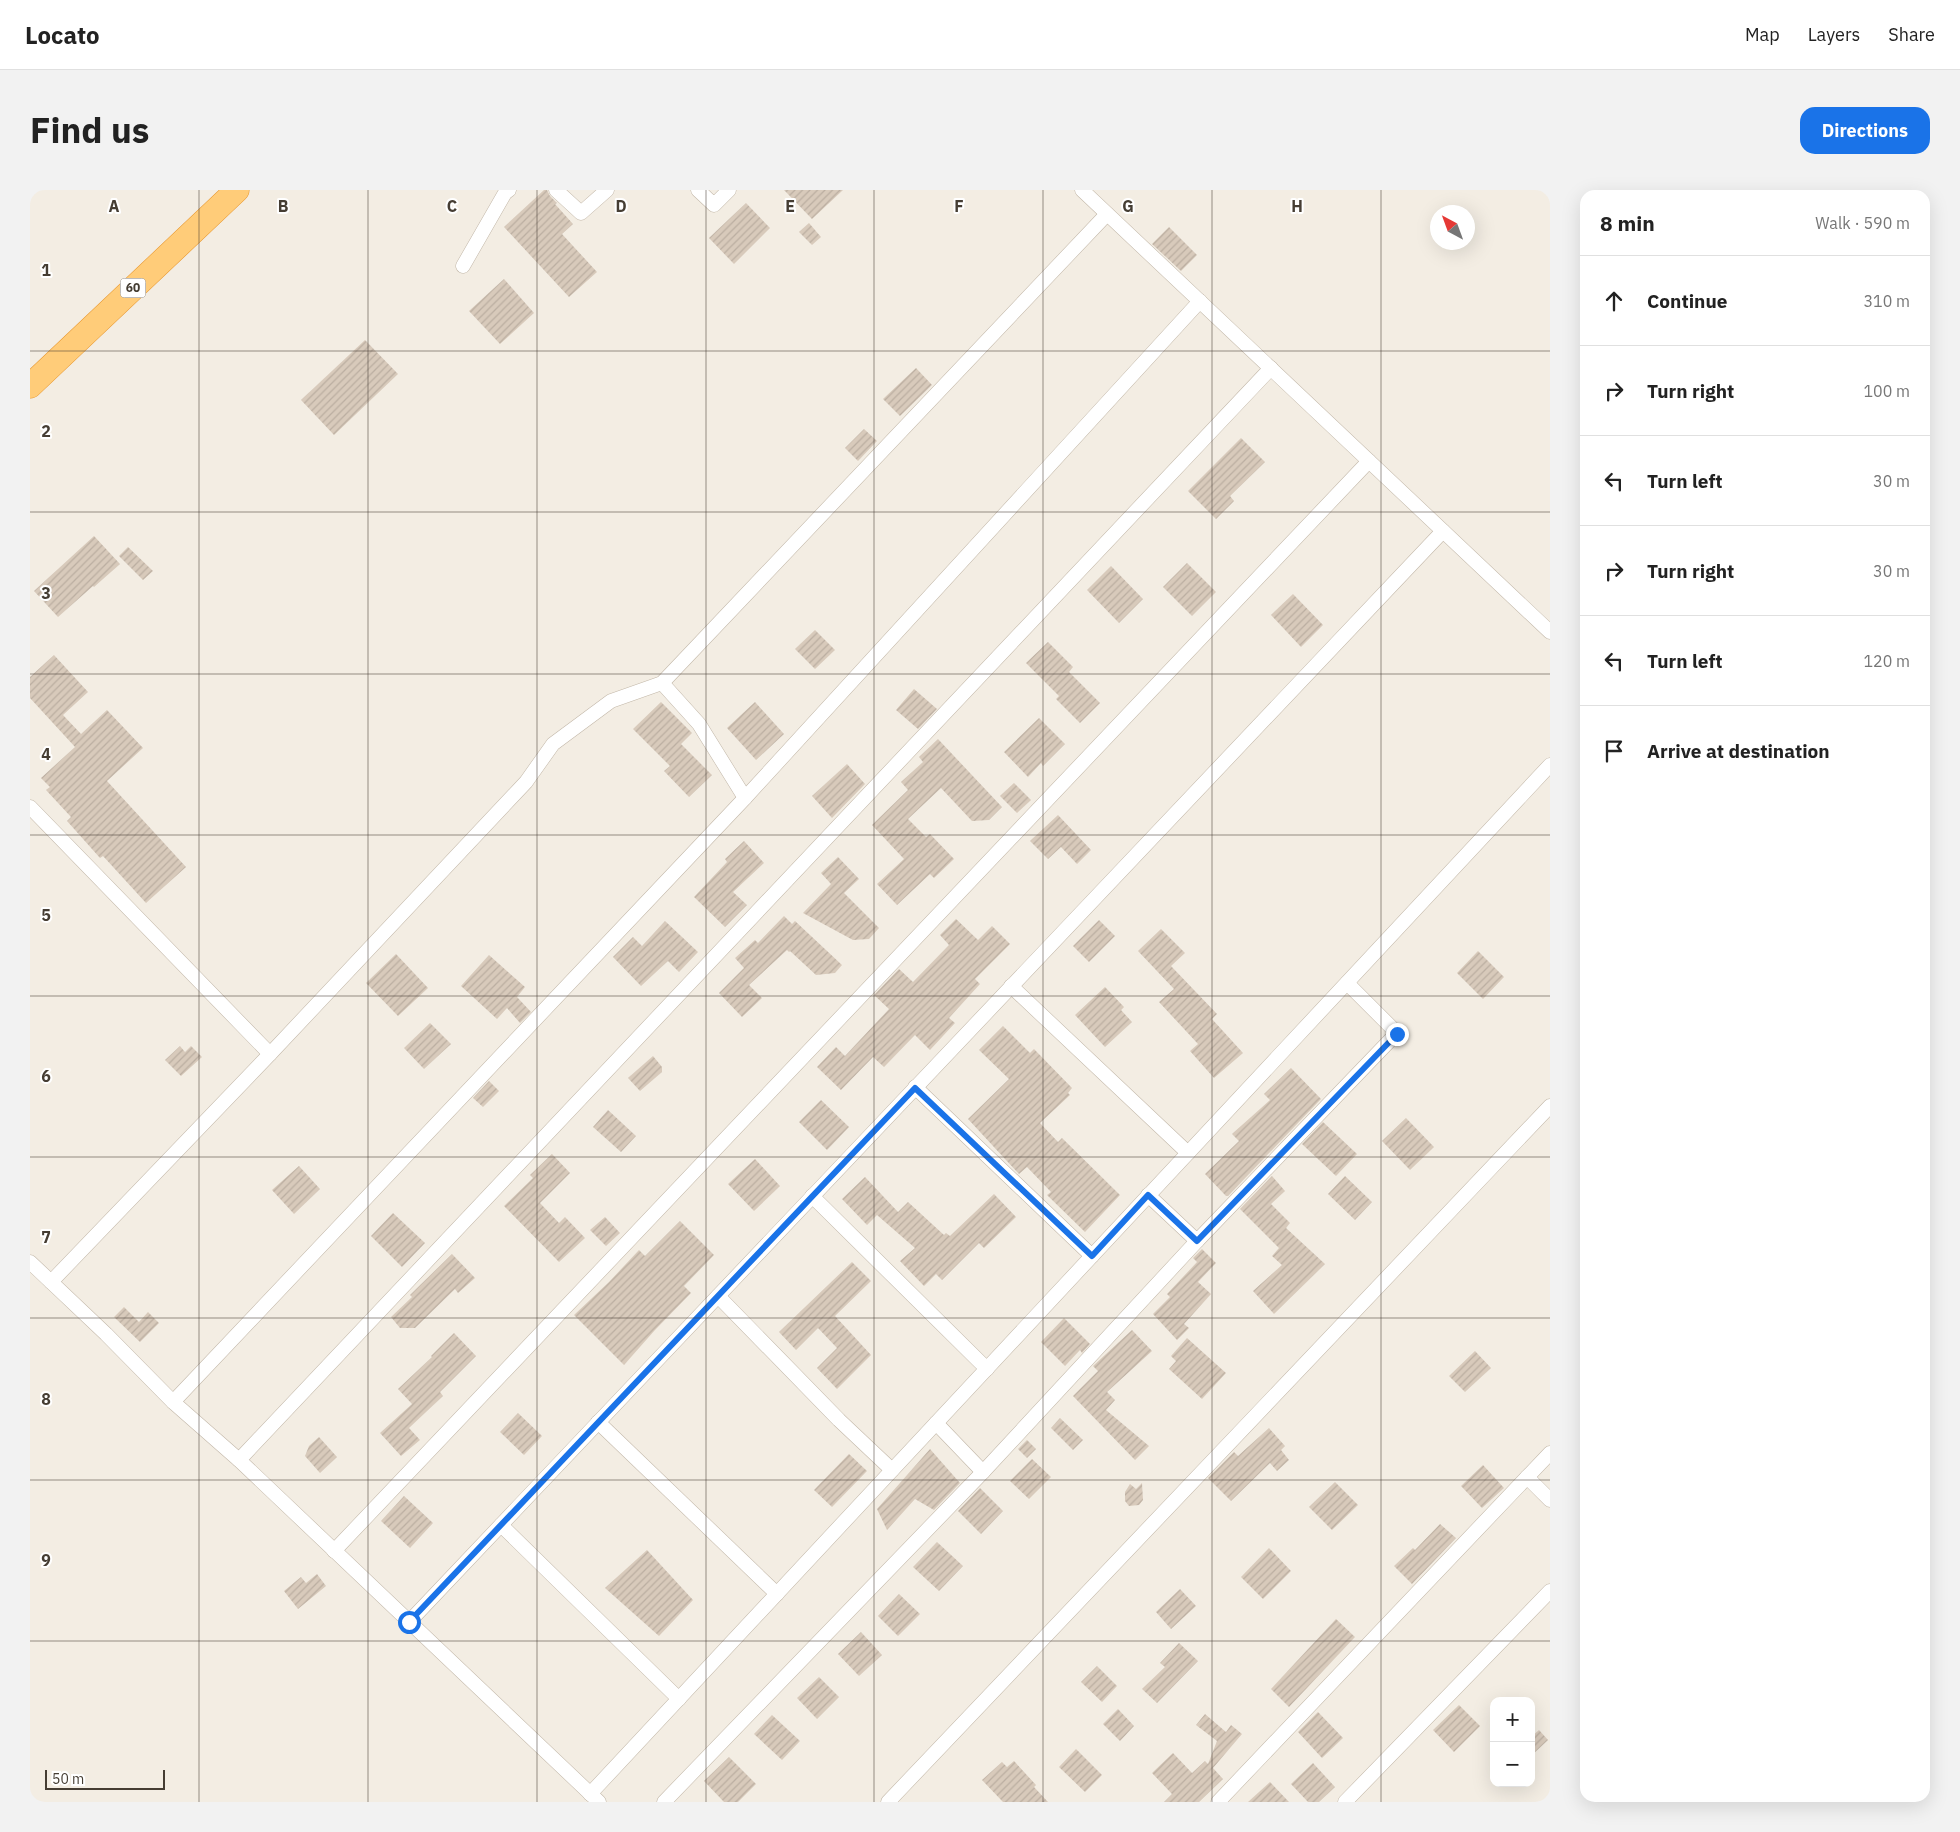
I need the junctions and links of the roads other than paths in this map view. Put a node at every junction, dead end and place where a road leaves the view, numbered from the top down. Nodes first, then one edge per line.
1 (237, 190) edge
2 (556, 190) edge
3 (607, 190) edge
4 (698, 190) edge
5 (729, 190) edge
6 (1082, 190) edge
7 (505, 191) edge
8 (1107, 214) junction
9 (463, 266) dead end
10 (1200, 301) junction
11 (1271, 368) junction
12 (30, 386) edge
13 (1369, 462) junction
14 (1443, 531) junction
15 (1550, 632) edge
16 (662, 684) junction
17 (1550, 764) edge
18 (745, 798) junction
19 (30, 807) edge
20 (1347, 983) junction
21 (1011, 986) junction
22 (270, 1054) junction
23 (915, 1088) junction
24 (1550, 1106) edge
25 (1188, 1153) junction
26 (1148, 1195) junction
27 (812, 1196) junction
28 (1197, 1241) junction
29 (1092, 1256) junction
30 (30, 1262) edge
31 (51, 1282) junction
32 (718, 1296) junction
33 (986, 1369) junction
34 (173, 1402) junction
35 (598, 1422) junction
36 (936, 1423) junction
37 (1550, 1453) edge
38 (238, 1460) junction
39 (892, 1470) junction
40 (983, 1472) junction
41 (1527, 1477) junction
42 (1550, 1500) edge
43 (501, 1525) junction
44 (334, 1551) junction
45 (1550, 1591) edge
46 (777, 1594) junction
47 (409, 1622) junction
48 (679, 1699) junction
49 (595, 1798) edge
50 (664, 1802) edge
51 (888, 1802) edge
52 (1218, 1802) edge
53 (1345, 1802) edge

1 - 12 highway, 60
2 - 3 street
4 - 5 street
6 - 8 street
7 - 9 street
8 - 10 street
8 - 16 street
10 - 11 street
10 - 18 street
11 - 13 street
11 - 38 street
13 - 14 street
13 - 44 street
14 - 15 street
14 - 21 street
16 - 18 street
16 - 22 street
17 - 20 street
18 - 34 street
19 - 22 street
20 - 25 street
20 - 28 street
21 - 23 street
21 - 25 street
22 - 31 street
23 - 27 street
23 - 29 street
24 - 51 street
25 - 26 street
26 - 28 street
26 - 29 street
27 - 32 street
27 - 33 street
28 - 40 street
29 - 33 street
30 - 31 street
31 - 34 street
32 - 35 street
32 - 39 street
33 - 36 street
34 - 38 street
35 - 43 street
35 - 46 street
36 - 39 street
36 - 40 street
37 - 41 street
38 - 44 street
39 - 46 street
40 - 50 street
41 - 42 street
41 - 52 street
43 - 47 street
43 - 48 street
44 - 47 street
45 - 53 street
46 - 48 street
47 - 49 street
48 - 49 street

